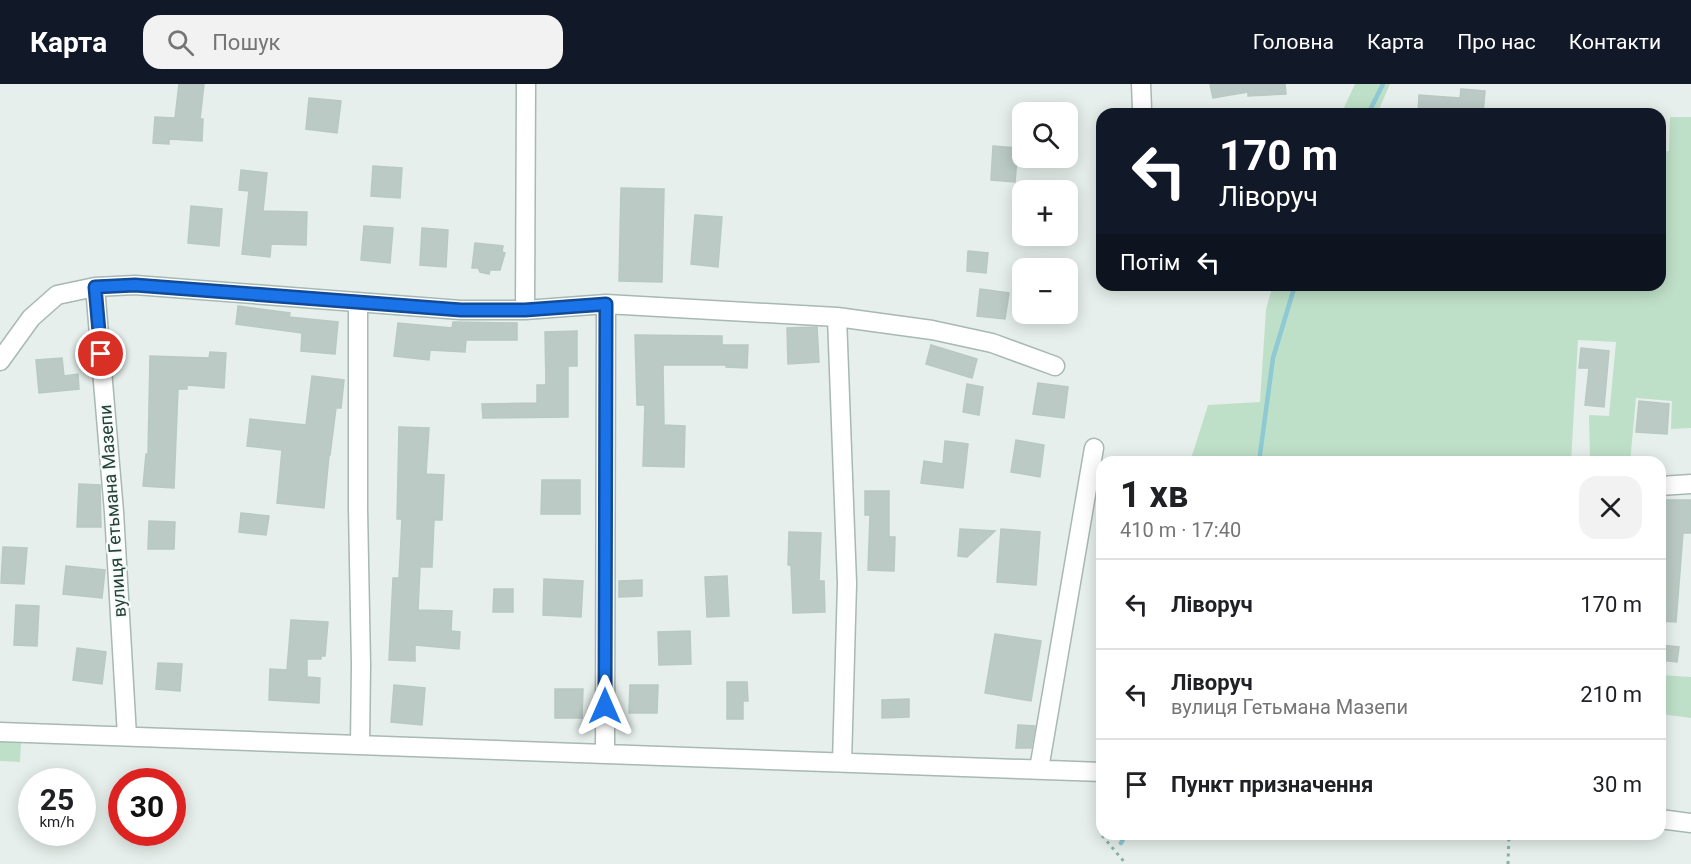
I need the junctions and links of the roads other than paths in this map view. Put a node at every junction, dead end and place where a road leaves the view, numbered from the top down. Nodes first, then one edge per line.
1 (526, 84) edge
2 (1141, 84) edge
3 (1142, 108) edge
4 (95, 287) junction
5 (358, 302) junction
6 (606, 304) junction
7 (525, 310) junction
8 (837, 317) junction
9 (0, 361) edge
10 (1055, 366) dead end
11 (1094, 448) dead end
12 (1691, 484) edge
13 (1666, 486) edge
14 (0, 732) edge
15 (127, 736) junction
16 (360, 744) junction
17 (605, 753) junction
18 (842, 763) junction
19 (1039, 769) junction
20 (1096, 772) edge
21 (1666, 820) edge
22 (1691, 823) edge

1 - 7 street
2 - 3 street
4 - 5 street
4 - 9 street
4 - 15 street, вулиця Гетьмана Мазепи
5 - 7 street
5 - 16 street
6 - 7 street
6 - 8 street
6 - 17 street
8 - 10 street
8 - 18 street
11 - 19 street
12 - 13 street
14 - 15 street
15 - 16 street
16 - 17 street
17 - 18 street
18 - 19 street
19 - 20 street
21 - 22 street

